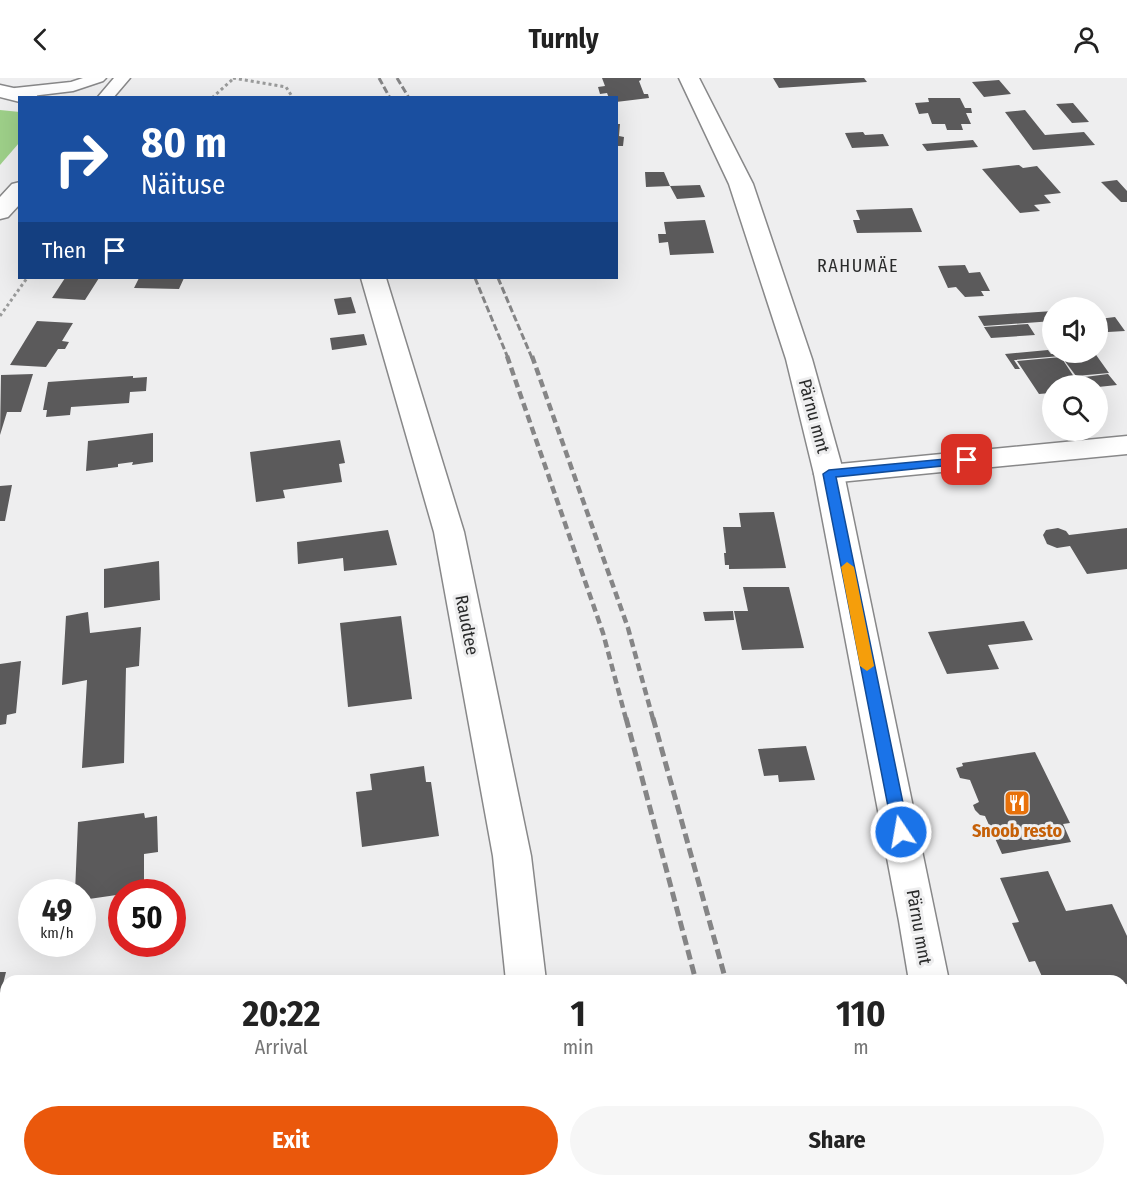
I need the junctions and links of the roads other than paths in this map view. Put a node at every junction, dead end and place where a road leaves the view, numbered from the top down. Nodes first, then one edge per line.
1 (98, 78) edge
2 (122, 78) edge
3 (689, 78) edge
4 (14, 94) edge
5 (106, 96) edge
6 (18, 191) edge
7 (0, 212) edge
8 (373, 279) edge
9 (1127, 445) edge
10 (829, 474) junction
11 (525, 975) edge
12 (928, 975) edge

1 - 4 lane
2 - 5 lane
3 - 10 main road, Pärnu mnt
6 - 7 main road
8 - 11 main road, Raudtee
9 - 10 main road
10 - 12 main road, Pärnu mnt

